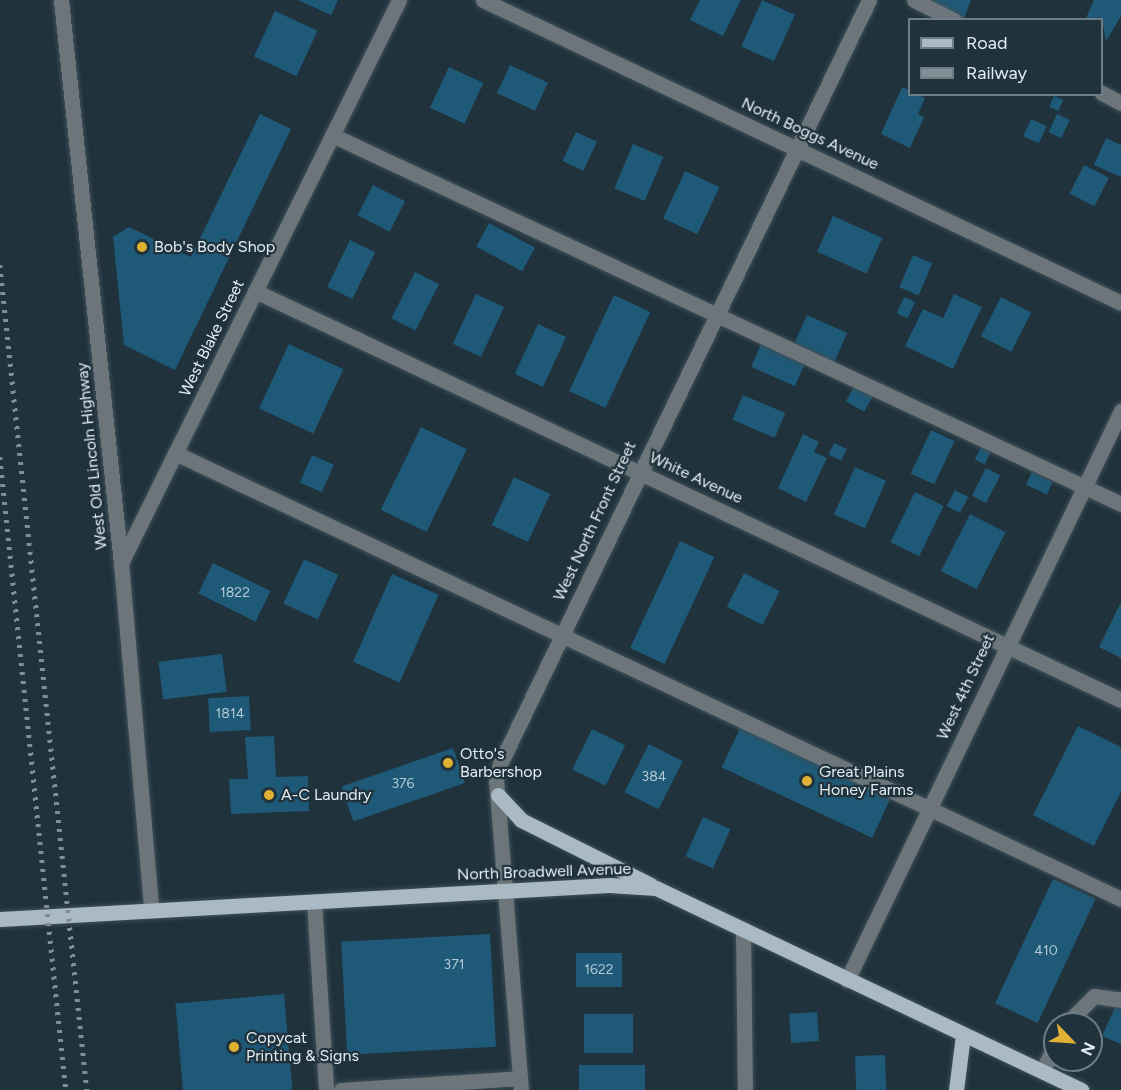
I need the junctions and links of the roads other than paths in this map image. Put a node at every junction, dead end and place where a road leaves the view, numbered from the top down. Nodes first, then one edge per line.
1 (61, 0) edge
2 (399, 0) edge
3 (483, 0) edge
4 (869, 0) edge
5 (914, 0) edge
6 (950, 18) edge
7 (1103, 94) edge
8 (1121, 103) edge
9 (332, 135) junction
10 (797, 147) junction
11 (255, 291) junction
12 (1121, 303) edge
13 (715, 314) junction
14 (1121, 411) edge
15 (175, 453) junction
16 (638, 471) junction
17 (1083, 486) junction
18 (1121, 504) edge
19 (121, 563) junction
20 (561, 635) junction
21 (1006, 645) junction
22 (1121, 700) edge
23 (498, 795) junction
24 (928, 810) junction
25 (656, 888) junction
26 (507, 890) junction
27 (1121, 899) edge
28 (314, 902) junction
29 (151, 909) junction
30 (0, 919) edge
31 (743, 929) junction
32 (847, 980) junction
33 (1121, 1000) edge
34 (1078, 1012) edge
35 (963, 1035) junction
36 (1042, 1071) joint
37 (521, 1084) edge
38 (326, 1090) edge
39 (341, 1090) edge
40 (746, 1090) edge
41 (956, 1090) edge
42 (1081, 1090) edge

1 - 19 street, West Old Lincoln Highway
2 - 9 street, West Blake Street
3 - 10 street, North Boggs Avenue
4 - 10 street, West North Front Street
5 - 6 street
7 - 8 street
9 - 11 street, West Blake Street
9 - 13 street
10 - 12 street, North Boggs Avenue
10 - 13 street, West North Front Street
11 - 15 street, West Blake Street
11 - 16 street, White Avenue
13 - 16 street, West North Front Street
13 - 17 street
14 - 17 street, West 4th Street
15 - 19 street, West Blake Street
15 - 20 street
16 - 20 street, West North Front Street
16 - 21 street, White Avenue
17 - 18 street
17 - 21 street, West 4th Street
19 - 29 street, West Old Lincoln Highway
20 - 23 street, West North Front Street
20 - 24 street
21 - 22 street, White Avenue
21 - 24 street, West 4th Street
23 - 25 main road
23 - 26 street, West North Front Street
24 - 27 street
24 - 32 street, West 4th Street
25 - 26 main road, North Broadwell Avenue
25 - 31 main road, North Broadwell Avenue
26 - 28 main road, North Broadwell Avenue
26 - 37 street, West North Front Street
28 - 29 main road, North Broadwell Avenue
28 - 38 street
29 - 30 main road, North Broadwell Avenue
31 - 32 main road, North Broadwell Avenue
31 - 40 street
32 - 35 main road, North Broadwell Avenue
33 - 34 street
35 - 36 main road, North Broadwell Avenue
35 - 41 main road
36 - 42 main road, North Broadwell Avenue
37 - 39 street

